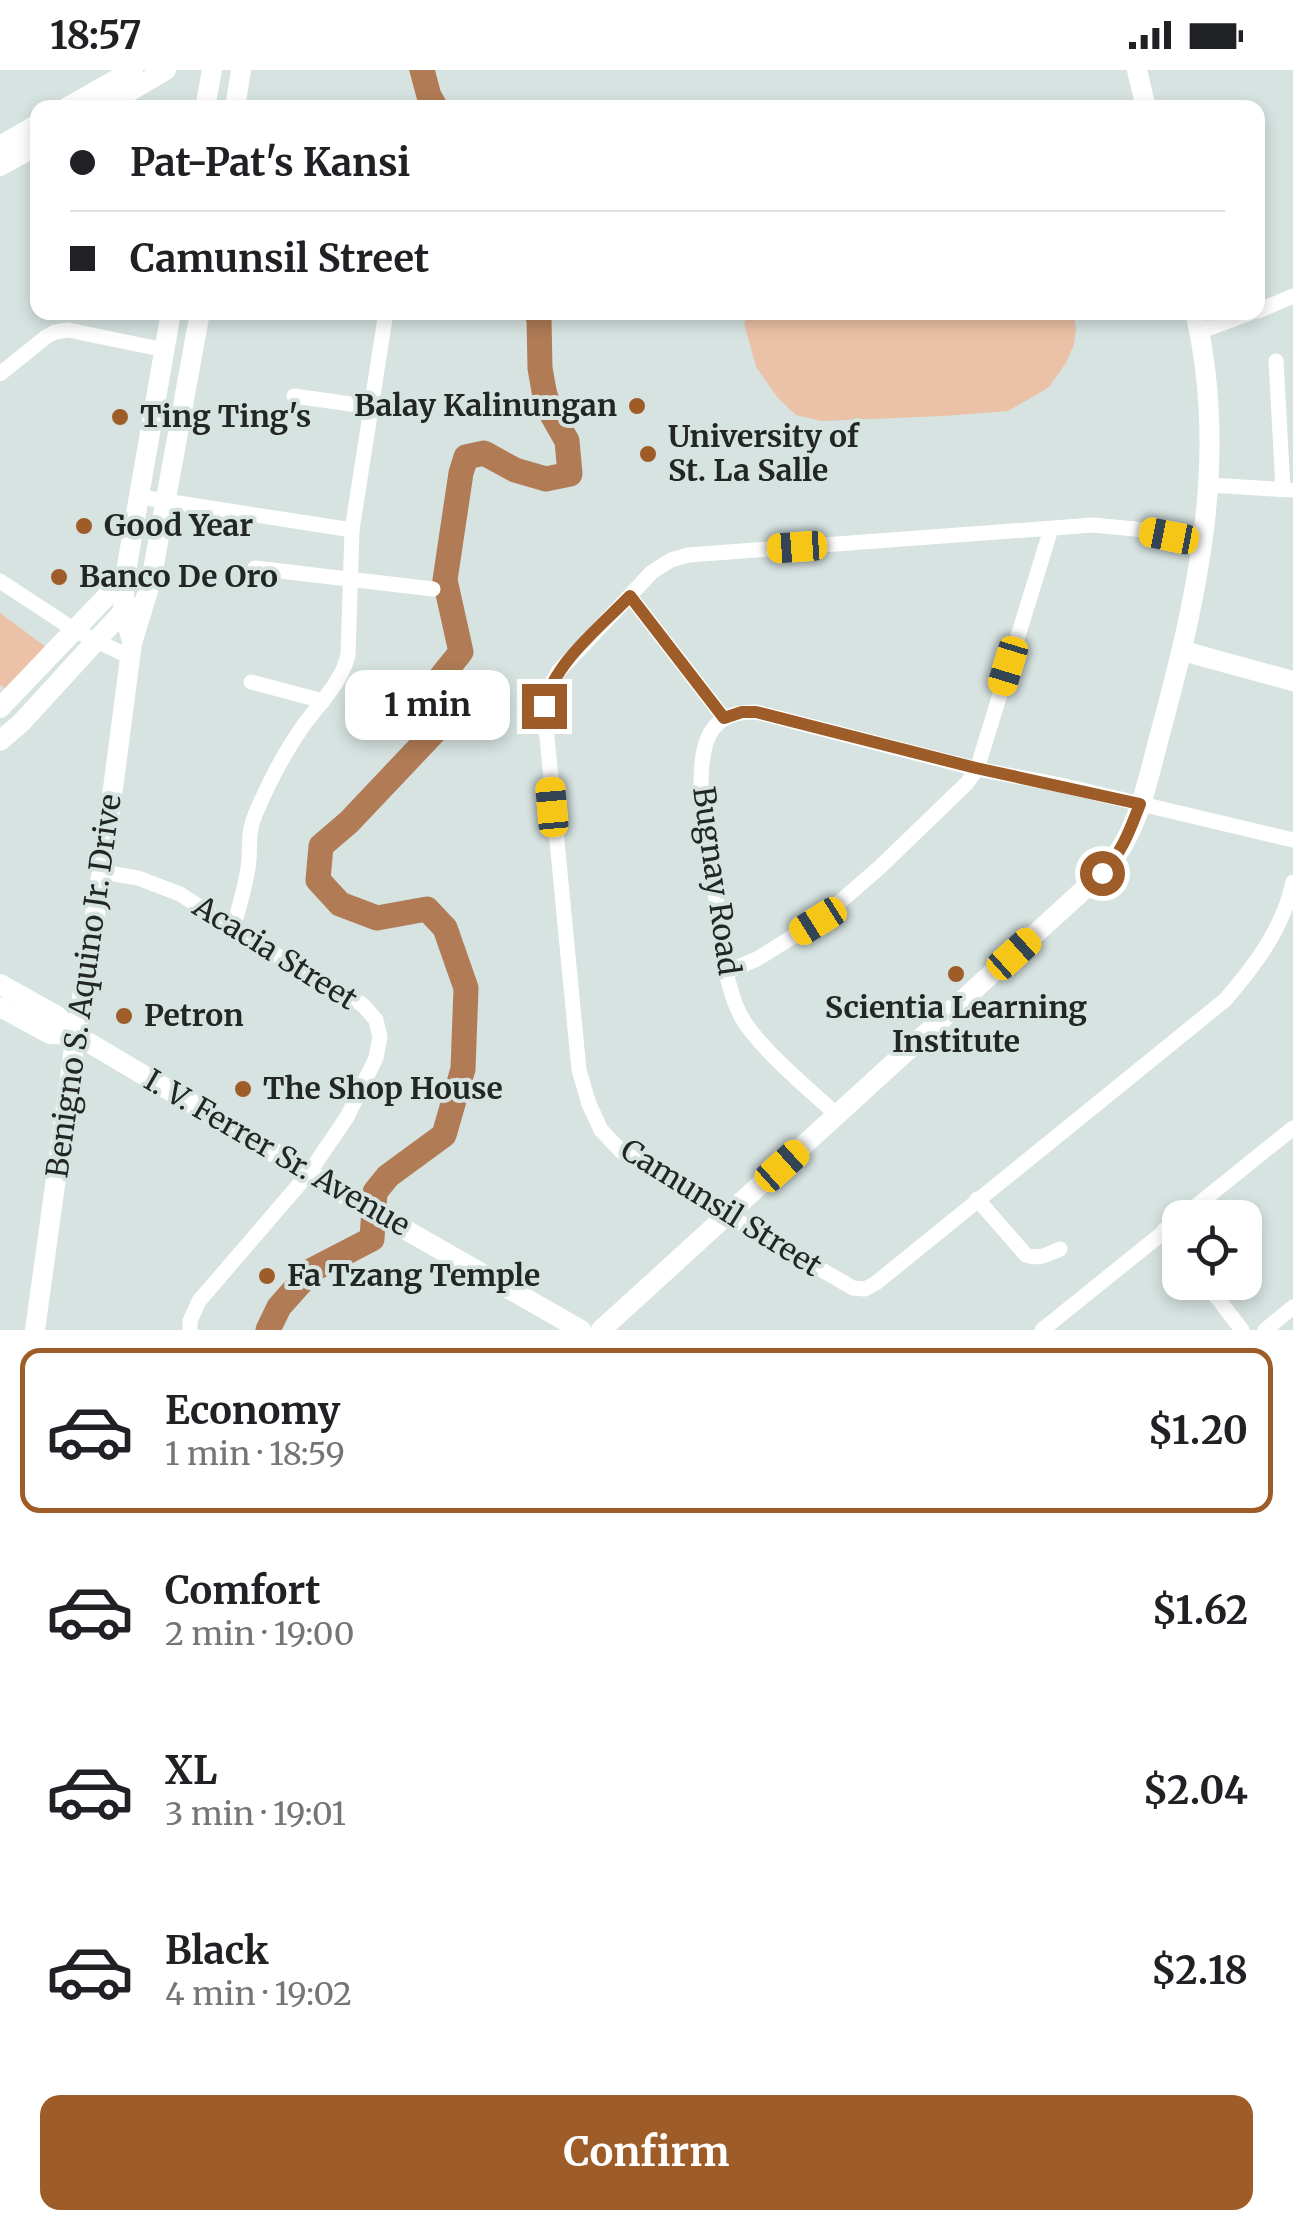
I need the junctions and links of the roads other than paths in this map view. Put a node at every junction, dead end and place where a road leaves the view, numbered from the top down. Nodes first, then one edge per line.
1 (132, 70) edge
2 (166, 70) edge
3 (212, 70) edge
4 (241, 70) edge
5 (1137, 70) edge
6 (80, 100) edge
7 (115, 100) edge
8 (206, 100) edge
9 (236, 100) edge
10 (1144, 100) edge
11 (30, 130) edge
12 (30, 145) edge
13 (4, 149) edge
14 (1293, 296) edge
15 (1265, 308) edge
16 (170, 320) edge
17 (199, 320) edge
18 (385, 320) edge
19 (1197, 322) edge
20 (165, 350) junction
21 (1276, 361) dead end
22 (0, 374) edge
23 (294, 396) dead end
24 (372, 407) junction
25 (1209, 485) junction
26 (1288, 490) edge
27 (140, 497) junction
28 (166, 501) junction
29 (352, 530) junction
30 (1051, 530) junction
31 (159, 540) junction
32 (1204, 542) junction
33 (255, 568) dead end
34 (126, 576) junction
35 (349, 579) junction
36 (0, 580) edge
37 (151, 582) junction
38 (433, 589) dead end
39 (630, 596) junction
40 (123, 611) junction
41 (76, 631) junction
42 (96, 640) junction
43 (131, 650) junction
44 (1183, 650) junction
45 (29, 679) junction
46 (1293, 681) edge
47 (251, 682) dead end
48 (46, 694) junction
49 (322, 702) junction
50 (0, 708) edge
51 (724, 718) junction
52 (0, 741) edge
53 (976, 768) junction
54 (1140, 804) junction
55 (1293, 840) edge
56 (102, 872) junction
57 (1293, 882) edge
58 (233, 928) junction
59 (726, 972) junction
60 (0, 984) edge
61 (0, 1006) edge
62 (76, 1034) junction
63 (838, 1116) junction
64 (1293, 1128) edge
65 (309, 1173) junction
66 (977, 1200) junction
67 (1202, 1200) edge
68 (727, 1215) junction
69 (1162, 1232) edge
70 (1060, 1248) dead end
71 (1219, 1300) edge
72 (1293, 1307) edge
73 (34, 1330) edge
74 (190, 1330) edge
75 (581, 1330) edge
76 (601, 1330) edge
77 (1042, 1330) edge
78 (1242, 1330) edge
79 (1265, 1330) edge

1 - 6 main road
2 - 7 main road
3 - 8 main road
4 - 9 main road
5 - 10 main road
11 - 13 main road
12 - 13 main road
14 - 15 street
16 - 20 main road, Benigno S. Aquino Jr. Drive
17 - 28 main road, Benigno S. Aquino Jr. Drive
18 - 24 street
19 - 25 main road
20 - 22 street
20 - 27 main road, Benigno S. Aquino Jr. Drive
21 - 26 street
23 - 24 street
24 - 29 street
25 - 26 street
25 - 32 main road
27 - 28 street
27 - 34 main road, Benigno S. Aquino Jr. Drive
28 - 29 street
28 - 31 main road, Benigno S. Aquino Jr. Drive
29 - 35 street
30 - 32 street, Camunsil Street
30 - 39 street, Camunsil Street
30 - 53 street
31 - 34 main road
31 - 37 main road, Benigno S. Aquino Jr. Drive
32 - 44 main road
33 - 35 street
34 - 40 main road, Benigno S. Aquino Jr. Drive
34 - 41 main road
35 - 38 street
35 - 49 street
36 - 41 street
37 - 40 main road
37 - 43 main road, Benigno S. Aquino Jr. Drive
39 - 51 street
39 - 68 street, Camunsil Street
40 - 42 main road
40 - 43 main road, Benigno S. Aquino Jr. Drive
41 - 42 street
41 - 45 main road
42 - 43 street
42 - 48 main road
43 - 56 main road, Benigno S. Aquino Jr. Drive
44 - 46 main road
44 - 54 main road
45 - 48 main road
45 - 50 main road
47 - 49 street
48 - 52 main road
49 - 58 street
51 - 53 street
51 - 59 street, Bugnay Road
53 - 54 street
53 - 59 street
54 - 55 street
54 - 63 main road
56 - 58 street, Acacia Street
56 - 62 main road, Benigno S. Aquino Jr. Drive
57 - 66 street, Camunsil Street
58 - 65 street, Acacia Street
59 - 63 street, Bugnay Road
60 - 62 main road
61 - 62 main road
62 - 65 main road, I. V. Ferrer Sr. Avenue
62 - 73 main road, Benigno S. Aquino Jr. Drive
63 - 68 main road
64 - 67 street
65 - 74 street, Acacia Street
65 - 75 main road, I. V. Ferrer Sr. Avenue
66 - 68 street, Camunsil Street
66 - 70 street
68 - 76 main road
69 - 77 street
71 - 78 street
72 - 79 street

